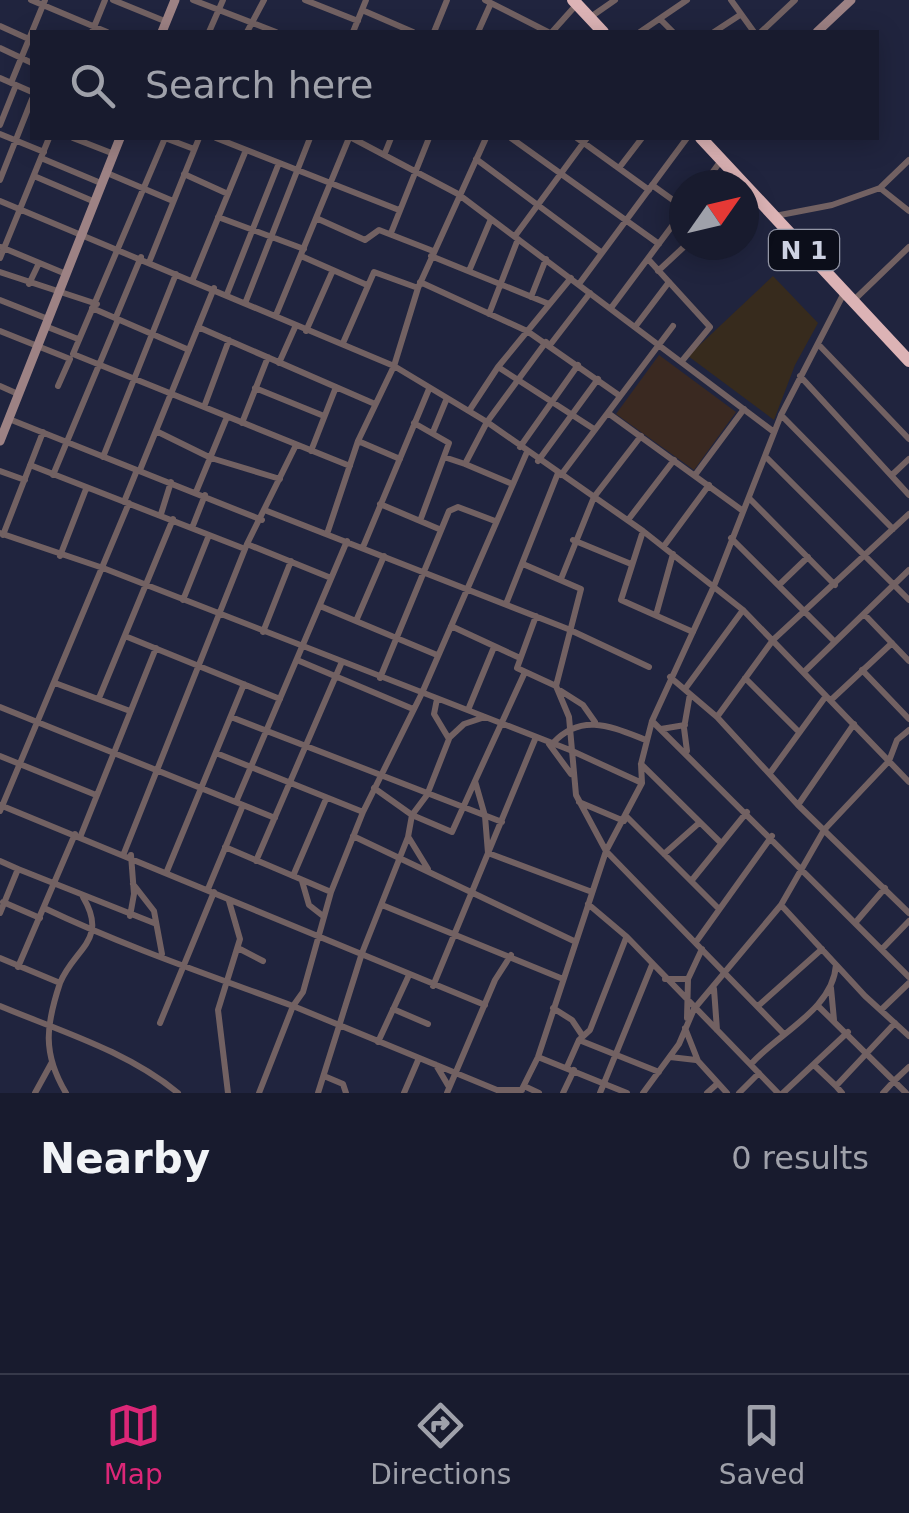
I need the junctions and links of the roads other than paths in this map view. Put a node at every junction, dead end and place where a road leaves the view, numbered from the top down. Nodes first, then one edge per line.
1 (31, 0) edge
2 (105, 0) edge
3 (113, 0) edge
4 (193, 0) edge
5 (223, 0) edge
6 (264, 0) edge
7 (305, 0) edge
8 (366, 0) edge
9 (615, 0) edge
10 (687, 0) edge
11 (731, 0) edge
12 (795, 0) edge
13 (172, 1) edge
14 (444, 1) edge
15 (44, 2) edge
16 (488, 2) edge
17 (575, 2) edge
18 (845, 2) edge
19 (218, 10) junction
20 (362, 10) junction
21 (740, 15) junction
22 (590, 18) junction
23 (660, 19) junction
24 (358, 20) junction
25 (167, 22) junction
26 (253, 22) junction
27 (0, 26) edge
28 (394, 29) edge
29 (34, 30) edge
30 (93, 30) edge
31 (163, 30) edge
32 (210, 30) edge
33 (248, 30) edge
34 (271, 30) edge
35 (354, 30) edge
36 (435, 30) edge
37 (479, 30) edge
38 (546, 30) edge
39 (552, 30) edge
40 (601, 30) edge
41 (643, 30) edge
42 (671, 30) edge
43 (717, 30) edge
44 (756, 30) edge
45 (760, 30) edge
46 (819, 30) edge
47 (30, 40) edge
48 (30, 42) edge
49 (0, 48) edge
50 (21, 58) junction
51 (30, 62) edge
52 (0, 78) edge
53 (14, 84) junction
54 (30, 95) edge
55 (30, 102) edge
56 (0, 125) edge
57 (0, 134) edge
58 (16, 140) junction
59 (49, 140) edge
60 (78, 140) edge
61 (119, 140) edge
62 (163, 140) edge
63 (170, 140) edge
64 (198, 140) edge
65 (221, 140) edge
66 (309, 140) edge
67 (350, 140) edge
68 (355, 140) edge
69 (390, 140) edge
70 (428, 140) edge
71 (485, 140) edge
72 (514, 140) edge
73 (581, 140) edge
74 (583, 140) edge
75 (640, 140) edge
76 (685, 140) edge
77 (705, 140) edge
78 (194, 148) junction
79 (246, 150) junction
80 (114, 154) junction
81 (385, 154) junction
82 (42, 155) junction
83 (476, 159) junction
84 (722, 160) junction
85 (909, 160) edge
86 (279, 163) junction
87 (619, 168) junction
88 (297, 170) junction
89 (415, 170) junction
90 (714, 170) edge
91 (730, 170) edge
92 (108, 173) junction
93 (560, 173) junction
94 (184, 174) junction
95 (34, 176) junction
96 (0, 180) edge
97 (330, 183) junction
98 (103, 184) junction
99 (650, 187) junction
100 (880, 188) junction
101 (143, 190) junction
102 (228, 194) junction
103 (458, 194) junction
104 (669, 199) edge
105 (0, 201) edge
106 (96, 202) junction
107 (174, 202) junction
108 (759, 202) edge
109 (538, 205) junction
110 (20, 209) junction
111 (399, 210) junction
112 (909, 211) edge
113 (218, 217) junction
114 (773, 217) junction
115 (316, 218) junction
116 (491, 219) junction
117 (626, 220) junction
118 (253, 230) junction
119 (669, 230) edge
120 (391, 233) junction
121 (82, 234) junction
122 (270, 236) junction
123 (516, 237) junction
124 (659, 244) junction
125 (2, 247) edge
126 (908, 249) edge
127 (120, 250) junction
128 (302, 252) junction
129 (602, 252) junction
130 (432, 254) junction
131 (0, 258) edge
132 (146, 259) junction
133 (546, 259) junction
134 (648, 259) junction
135 (669, 260) edge
136 (39, 263) junction
137 (333, 270) junction
138 (658, 270) junction
139 (469, 271) junction
140 (0, 272) edge
141 (66, 274) junction
142 (176, 274) junction
143 (571, 278) junction
144 (193, 279) junction
145 (669, 282) junction
146 (30, 284) junction
147 (367, 284) junction
148 (500, 284) junction
149 (579, 284) junction
150 (419, 285) junction
151 (214, 288) junction
152 (590, 292) junction
153 (58, 294) junction
154 (227, 294) junction
155 (531, 297) junction
156 (848, 298) junction
157 (0, 300) edge
158 (246, 301) junction
159 (549, 304) junction
160 (94, 306) junction
161 (611, 308) junction
162 (489, 314) junction
163 (276, 316) junction
164 (117, 320) junction
165 (47, 322) junction
166 (296, 326) junction
167 (635, 326) junction
168 (673, 326) dead end
169 (198, 327) junction
170 (306, 330) junction
171 (0, 331) edge
172 (528, 331) junction
173 (152, 337) junction
174 (78, 339) junction
175 (229, 340) junction
176 (342, 344) junction
177 (548, 344) junction
178 (659, 344) junction
179 (818, 344) junction
180 (38, 346) junction
181 (189, 350) junction
182 (72, 357) junction
183 (268, 357) junction
184 (682, 360) junction
185 (909, 361) edge
186 (279, 362) junction
187 (99, 365) junction
188 (578, 365) junction
189 (394, 366) junction
190 (498, 366) junction
191 (800, 376) junction
192 (516, 379) junction
193 (598, 380) junction
194 (134, 381) junction
195 (0, 386) edge
196 (58, 386) dead end
197 (336, 387) junction
198 (255, 388) junction
199 (429, 389) junction
200 (18, 394) junction
201 (171, 394) junction
202 (620, 396) junction
203 (447, 398) junction
204 (551, 400) junction
205 (375, 404) junction
206 (204, 407) junction
207 (744, 409) junction
208 (469, 411) junction
209 (608, 412) junction
210 (573, 413) junction
211 (324, 416) junction
212 (781, 416) junction
213 (227, 417) junction
214 (5, 421) edge
215 (487, 422) junction
216 (242, 423) junction
217 (414, 423) junction
218 (594, 428) junction
219 (156, 431) junction
220 (43, 432) junction
221 (434, 432) junction
222 (774, 432) junction
223 (641, 436) junction
224 (909, 439) edge
225 (0, 441) edge
226 (358, 441) junction
227 (66, 442) junction
228 (296, 445) junction
229 (523, 450) junction
230 (310, 451) junction
231 (765, 456) junction
232 (102, 457) junction
233 (444, 457) junction
234 (211, 458) junction
235 (400, 459) junction
236 (909, 459) edge
237 (538, 460) junction
238 (674, 460) junction
239 (465, 464) junction
240 (30, 465) junction
241 (350, 466) junction
242 (139, 470) junction
243 (0, 471) edge
244 (559, 474) junction
245 (893, 474) junction
246 (695, 475) junction
247 (53, 476) junction
248 (280, 479) junction
249 (24, 480) junction
250 (172, 482) junction
251 (510, 483) junction
252 (709, 485) junction
253 (86, 489) junction
254 (200, 493) junction
255 (909, 495) edge
256 (594, 497) junction
257 (749, 498) junction
258 (126, 502) junction
259 (380, 504) junction
260 (267, 511) junction
261 (744, 511) junction
262 (160, 514) junction
263 (909, 514) edge
264 (173, 519) junction
265 (262, 520) junction
266 (628, 520) junction
267 (420, 521) junction
268 (494, 521) junction
269 (192, 528) junction
270 (440, 529) junction
271 (893, 529) junction
272 (643, 531) junction
273 (2, 534) edge
274 (328, 534) junction
275 (209, 535) junction
276 (731, 538) junction
277 (573, 540) junction
278 (347, 541) junction
279 (664, 546) junction
280 (246, 547) junction
281 (363, 547) junction
282 (673, 554) junction
283 (60, 556) junction
284 (384, 556) junction
285 (865, 556) junction
286 (808, 557) junction
287 (291, 562) junction
288 (522, 564) junction
289 (632, 564) junction
290 (103, 568) junction
291 (909, 570) edge
292 (422, 572) junction
293 (332, 578) junction
294 (561, 579) junction
295 (779, 584) junction
296 (894, 584) junction
297 (835, 585) junction
298 (147, 586) junction
299 (714, 586) junction
300 (466, 588) junction
301 (183, 600) junction
302 (909, 600) edge
303 (506, 604) junction
304 (320, 606) junction
305 (744, 610) junction
306 (805, 611) junction
307 (864, 614) junction
308 (219, 615) junction
309 (536, 616) junction
310 (656, 616) junction
311 (356, 621) junction
312 (450, 626) junction
313 (568, 629) junction
314 (262, 632) junction
315 (693, 632) junction
316 (125, 636) junction
317 (395, 637) junction
318 (773, 640) junction
319 (834, 642) junction
320 (892, 642) junction
321 (494, 646) junction
322 (156, 648) junction
323 (302, 648) junction
324 (438, 655) junction
325 (520, 658) junction
326 (297, 660) junction
327 (909, 661) edge
328 (341, 664) junction
329 (198, 666) junction
330 (649, 667) dead end
331 (862, 670) junction
332 (525, 672) junction
333 (804, 672) junction
334 (335, 676) junction
335 (670, 676) junction
336 (380, 678) junction
337 (745, 678) junction
338 (55, 683) junction
339 (244, 684) junction
340 (558, 688) junction
341 (688, 691) junction
342 (422, 694) junction
343 (100, 698) junction
344 (828, 698) junction
345 (280, 699) junction
346 (437, 699) junction
347 (0, 706) edge
348 (412, 709) junction
349 (468, 710) junction
350 (130, 711) junction
351 (231, 716) junction
352 (717, 716) junction
353 (488, 718) junction
354 (909, 719) edge
355 (652, 721) junction
356 (39, 722) junction
357 (595, 723) junction
358 (503, 724) junction
359 (854, 724) junction
360 (685, 725) junction
361 (570, 729) junction
362 (661, 729) junction
363 (267, 730) junction
364 (909, 730) edge
365 (798, 732) junction
366 (448, 739) junction
367 (544, 740) junction
368 (646, 740) junction
369 (306, 747) junction
370 (570, 750) junction
371 (113, 752) junction
372 (216, 754) junction
373 (688, 755) junction
374 (0, 756) edge
375 (889, 761) junction
376 (641, 764) junction
377 (22, 765) junction
378 (251, 768) junction
379 (156, 770) junction
380 (770, 773) junction
381 (572, 774) junction
382 (379, 776) junction
383 (474, 781) junction
384 (292, 782) junction
385 (642, 782) junction
386 (909, 782) edge
387 (201, 788) junction
388 (374, 788) junction
389 (96, 795) junction
390 (427, 795) junction
391 (326, 799) junction
392 (578, 801) junction
393 (240, 803) junction
394 (798, 805) junction
395 (1, 807) edge
396 (462, 807) junction
397 (362, 812) junction
398 (748, 812) junction
399 (412, 815) junction
400 (485, 816) junction
401 (274, 818) junction
402 (625, 819) junction
403 (502, 822) junction
404 (699, 823) junction
405 (824, 830) junction
406 (78, 834) junction
407 (352, 836) junction
408 (772, 836) junction
409 (408, 837) junction
410 (721, 843) junction
411 (224, 847) junction
412 (606, 851) junction
413 (488, 853) junction
414 (128, 854) junction
415 (664, 854) junction
416 (400, 858) junction
417 (0, 861) edge
418 (256, 861) junction
419 (802, 865) junction
420 (18, 869) junction
421 (428, 869) junction
422 (167, 871) junction
423 (292, 876) junction
424 (302, 880) junction
425 (692, 880) junction
426 (55, 882) junction
427 (132, 884) junction
428 (885, 888) junction
429 (211, 891) junction
430 (331, 892) junction
431 (472, 892) junction
432 (592, 892) junction
433 (82, 896) junction
434 (229, 900) junction
435 (588, 904) junction
436 (382, 905) junction
437 (780, 905) junction
438 (44, 908) junction
439 (1, 909) edge
440 (719, 910) junction
441 (130, 916) junction
442 (323, 916) junction
443 (909, 917) edge
444 (40, 918) junction
445 (856, 922) junction
446 (154, 923) junction
447 (92, 931) junction
448 (318, 934) junction
449 (454, 935) junction
450 (626, 937) junction
451 (576, 942) junction
452 (699, 946) junction
453 (238, 948) junction
454 (822, 949) junction
455 (882, 949) junction
456 (362, 953) junction
457 (162, 954) junction
458 (511, 955) junction
459 (0, 958) edge
460 (711, 958) junction
461 (696, 960) junction
462 (263, 961) dead end
463 (836, 964) junction
464 (652, 965) junction
465 (18, 967) junction
466 (186, 968) junction
467 (727, 974) junction
468 (408, 975) junction
469 (563, 978) junction
470 (665, 978) junction
471 (688, 979) junction
472 (224, 980) junction
473 (909, 980) edge
474 (60, 983) junction
475 (433, 986) junction
476 (830, 987) junction
477 (714, 988) junction
478 (685, 1000) junction
479 (0, 1006) edge
480 (294, 1006) junction
481 (485, 1006) junction
482 (758, 1006) junction
483 (818, 1006) junction
484 (393, 1008) junction
485 (552, 1008) junction
486 (882, 1008) junction
487 (694, 1009) junction
488 (834, 1020) junction
489 (772, 1022) junction
490 (160, 1023) dead end
491 (686, 1023) junction
492 (896, 1023) junction
493 (428, 1024) dead end
494 (46, 1025) junction
495 (340, 1028) junction
496 (717, 1030) junction
497 (848, 1032) junction
498 (783, 1033) junction
499 (909, 1036) edge
500 (581, 1038) junction
501 (378, 1042) junction
502 (768, 1045) junction
503 (617, 1054) junction
504 (867, 1054) junction
505 (538, 1057) junction
506 (669, 1057) junction
507 (419, 1058) junction
508 (698, 1060) junction
509 (52, 1061) junction
510 (436, 1064) junction
511 (752, 1064) junction
512 (814, 1065) junction
513 (909, 1067) edge
514 (570, 1069) junction
515 (659, 1072) junction
516 (456, 1073) junction
517 (760, 1073) junction
518 (324, 1076) junction
519 (894, 1081) junction
520 (604, 1083) junction
521 (649, 1083) junction
522 (717, 1084) junction
523 (448, 1090) edge
524 (522, 1090) edge
525 (839, 1090) edge
526 (36, 1093) edge
527 (66, 1093) edge
528 (178, 1093) edge
529 (228, 1093) edge
530 (259, 1093) edge
531 (318, 1093) edge
532 (346, 1093) edge
533 (404, 1093) edge
534 (539, 1093) edge
535 (564, 1093) edge
536 (600, 1093) edge
537 (627, 1093) edge
538 (642, 1093) edge
539 (659, 1093) edge
540 (708, 1093) edge
541 (727, 1093) edge
542 (739, 1093) edge
543 (781, 1093) edge
544 (883, 1093) edge
545 (906, 1093) edge

1 - 15 street
2 - 30 street
3 - 25 street
4 - 19 street
5 - 19 street
6 - 26 street
7 - 24 street
8 - 20 street
9 - 22 street
10 - 23 street
11 - 21 street
12 - 45 street
13 - 25 main road
14 - 36 street
15 - 29 street
15 - 30 street
16 - 37 street
16 - 38 street
17 - 22 highway
17 - 39 street
18 - 46 main road
19 - 26 street
19 - 32 street
20 - 24 street
20 - 28 street
21 - 43 street
21 - 44 street
22 - 40 highway
23 - 41 street
23 - 42 street
24 - 35 street
25 - 31 main road
26 - 33 street
26 - 34 street
27 - 47 street
48 - 50 street
49 - 50 street
50 - 51 street
50 - 53 street
52 - 53 street
53 - 54 street
53 - 56 street
55 - 58 street
57 - 58 street
58 - 82 street
58 - 96 street
59 - 82 street
60 - 80 street
61 - 80 main road
62 - 101 street
63 - 78 street
64 - 78 street
65 - 79 street
66 - 88 street
67 - 97 street
68 - 81 street
69 - 81 street
70 - 89 street
71 - 83 street
72 - 93 street
73 - 93 street
74 - 87 street
75 - 87 street
76 - 99 street
77 - 84 highway, N 1
78 - 94 street
79 - 86 street
79 - 102 street
80 - 92 main road
81 - 89 street
82 - 95 street
82 - 98 street
83 - 103 street
83 - 109 street
84 - 90 street
84 - 91 highway, N 1
85 - 100 street
86 - 88 street
86 - 118 street
87 - 99 street
88 - 97 street
88 - 122 street
89 - 103 street
89 - 111 street
92 - 98 main road
92 - 101 street
93 - 109 street
93 - 117 street
94 - 102 street
94 - 107 street
95 - 106 street
95 - 110 street
97 - 111 street
97 - 115 street
98 - 106 main road
99 - 104 street
99 - 117 street
100 - 112 street
100 - 114 street
101 - 107 street
101 - 127 street
102 - 113 street
103 - 116 street
103 - 130 street
105 - 110 street
106 - 121 main road
107 - 132 street
108 - 114 highway, N 1
109 - 123 street
109 - 129 street
110 - 121 street
110 - 125 street
111 - 120 street
113 - 118 street
113 - 144 street
114 - 156 highway, N 1
115 - 120 street
115 - 128 street
116 - 123 street
116 - 139 street
117 - 124 street
117 - 129 street
118 - 122 street
118 - 154 street
119 - 124 street
120 - 130 street
121 - 127 street
121 - 141 main road
122 - 128 street
122 - 158 street
123 - 133 street
123 - 148 street
124 - 134 street
125 - 131 street
125 - 136 street
126 - 156 street
127 - 132 street
127 - 160 street
128 - 137 street
128 - 163 street
129 - 149 street
130 - 139 street
130 - 150 street
132 - 142 street
132 - 164 street
133 - 143 street
133 - 155 street
134 - 138 street
134 - 161 street
135 - 138 street
136 - 141 street
136 - 146 street
137 - 147 street
137 - 170 street
138 - 145 street
139 - 148 street
140 - 146 street
141 - 153 main road
142 - 144 street
142 - 173 street
143 - 149 street
143 - 159 street
144 - 151 street
145 - 167 street
145 - 184 street
146 - 153 street
147 - 150 street
147 - 176 street
148 - 155 street
148 - 162 street
149 - 152 street
150 - 162 street
150 - 189 street
151 - 154 street
151 - 169 street
152 - 161 street
152 - 177 street
153 - 160 street
153 - 165 main road
154 - 158 street
155 - 159 street
156 - 179 street
156 - 185 highway, N 1
157 - 165 street
158 - 163 street
159 - 172 street
160 - 164 street
160 - 174 street
161 - 167 street
162 - 172 street
163 - 166 street
164 - 173 street
164 - 187 street
165 - 174 street
165 - 180 main road
166 - 170 street
166 - 186 street
167 - 178 street
168 - 178 street
169 - 175 street
169 - 181 street
170 - 176 street
171 - 180 street
172 - 177 street
172 - 190 street
173 - 181 street
173 - 194 street
174 - 182 street
175 - 183 street
175 - 206 street
176 - 189 street
177 - 188 street
177 - 192 street
178 - 184 street
178 - 202 street
179 - 191 street
179 - 224 street
180 - 182 street
180 - 200 main road
181 - 201 street
182 - 187 street
182 - 196 street
183 - 186 street
183 - 198 street
184 - 207 street
186 - 197 street
187 - 194 street
187 - 227 street
188 - 193 street
188 - 204 street
189 - 199 street
189 - 205 street
190 - 192 street
190 - 208 street
191 - 212 street
191 - 245 street
192 - 204 street
192 - 215 street
193 - 202 street
193 - 210 street
194 - 201 street
194 - 232 street
195 - 200 street
197 - 205 street
197 - 211 street
198 - 211 street
198 - 216 street
199 - 203 street
199 - 217 street
200 - 214 main road
201 - 206 street
201 - 219 street
202 - 209 street
203 - 208 street
203 - 221 street
204 - 210 street
204 - 229 street
205 - 226 street
206 - 213 street
207 - 222 street
207 - 246 street
208 - 215 street
209 - 218 street
209 - 223 street
210 - 218 street
210 - 237 street
211 - 230 street
212 - 222 street
212 - 271 street
213 - 216 street
213 - 234 street
214 - 220 street
214 - 225 main road
215 - 229 street
215 - 239 street
216 - 228 street
217 - 221 street
217 - 235 street
218 - 244 street
219 - 234 street
219 - 242 street
220 - 227 street
220 - 240 street
221 - 233 street
222 - 231 street
223 - 238 street
223 - 256 street
226 - 235 street
226 - 241 street
227 - 232 street
227 - 247 street
228 - 230 street
228 - 248 street
229 - 237 street
229 - 251 street
230 - 241 street
231 - 257 street
231 - 285 street
232 - 242 street
233 - 239 street
233 - 267 street
234 - 248 street
234 - 254 street
235 - 259 street
236 - 245 street
237 - 244 street
238 - 246 street
238 - 266 street
239 - 251 street
240 - 247 street
240 - 249 street
241 - 274 street
242 - 250 street
242 - 258 street
243 - 249 street
244 - 256 street
244 - 288 street
245 - 255 street
246 - 252 street
247 - 253 street
248 - 260 street
249 - 273 street
250 - 254 street
250 - 262 street
251 - 268 street
252 - 261 street
252 - 279 street
253 - 258 street
253 - 283 street
254 - 265 street
254 - 269 street
256 - 266 street
256 - 277 street
257 - 261 street
257 - 286 street
258 - 262 street
258 - 290 street
259 - 267 street
259 - 281 street
260 - 265 street
260 - 274 street
261 - 276 street
262 - 264 street
263 - 271 street
264 - 269 street
264 - 298 street
265 - 280 street
266 - 272 street
267 - 270 street
268 - 270 street
268 - 300 street
269 - 275 street
270 - 292 street
271 - 285 street
272 - 279 street
272 - 289 street
273 - 283 street
274 - 278 street
275 - 280 street
275 - 301 street
276 - 295 street
276 - 299 street
277 - 289 street
277 - 294 street
278 - 281 street
278 - 293 street
279 - 282 street
280 - 287 street
280 - 308 street
281 - 284 street
282 - 299 street
282 - 310 street
283 - 290 street
284 - 292 street
284 - 311 street
285 - 296 street
285 - 297 street
286 - 295 street
286 - 297 street
287 - 293 street
287 - 314 street
288 - 294 street
288 - 303 street
289 - 310 street
290 - 298 street
290 - 338 street
291 - 296 street
292 - 300 street
292 - 317 street
293 - 304 street
294 - 313 street
295 - 306 street
296 - 302 street
296 - 307 street
297 - 306 street
298 - 301 street
298 - 316 street
299 - 305 street
299 - 315 street
300 - 303 street
300 - 312 street
301 - 308 street
303 - 309 street
304 - 311 street
304 - 323 street
305 - 318 street
305 - 341 street
306 - 318 street
306 - 319 street
307 - 319 street
307 - 320 street
308 - 314 street
308 - 329 street
309 - 313 street
309 - 325 street
310 - 315 street
311 - 317 street
312 - 321 street
312 - 324 street
313 - 330 street
313 - 340 street
314 - 323 street
315 - 335 street
316 - 322 street
316 - 343 street
317 - 324 street
317 - 336 street
318 - 333 street
318 - 337 street
319 - 333 street
320 - 327 street
320 - 331 street
321 - 325 street
321 - 349 street
322 - 329 street
322 - 350 street
323 - 326 street
323 - 328 street
324 - 342 street
325 - 332 street
326 - 334 street
326 - 345 street
328 - 334 street
328 - 336 street
329 - 339 street
329 - 379 street
331 - 344 street
331 - 354 street
332 - 340 street
332 - 358 street
333 - 344 street
334 - 348 street
334 - 369 street
335 - 341 street
335 - 355 street
336 - 342 street
337 - 352 street
337 - 365 street
338 - 343 street
338 - 356 street
339 - 345 street
339 - 351 street
340 - 357 street
340 - 361 street
341 - 352 street
341 - 360 street
342 - 346 street
342 - 348 street
343 - 350 street
344 - 359 street
344 - 365 street
345 - 363 street
346 - 349 street
346 - 366 street
347 - 356 street
348 - 382 street
349 - 353 street
350 - 371 street
351 - 363 street
351 - 372 street
352 - 380 street
353 - 358 street
353 - 366 street
355 - 362 street
355 - 368 street
356 - 371 street
356 - 377 street
357 - 361 street
357 - 368 street
358 - 367 street
358 - 383 street
359 - 375 street
359 - 394 street
360 - 362 street
360 - 373 street
361 - 367 street
361 - 370 street
362 - 373 street
363 - 369 street
363 - 378 street
364 - 375 street
365 - 380 street
366 - 390 street
367 - 370 street
367 - 381 street
367 - 403 street
368 - 376 street
369 - 382 street
369 - 384 street
370 - 381 street
370 - 385 street
371 - 379 street
371 - 389 street
372 - 378 street
372 - 387 street
373 - 398 street
374 - 377 street
375 - 386 street
375 - 405 street
376 - 385 street
376 - 404 street
377 - 389 street
377 - 395 street
378 - 384 street
378 - 393 street
379 - 387 street
379 - 414 street
380 - 394 street
381 - 392 street
382 - 388 street
382 - 390 street
383 - 396 street
383 - 400 street
384 - 391 street
384 - 401 street
385 - 402 street
387 - 393 street
387 - 422 street
388 - 397 street
388 - 399 street
389 - 406 street
390 - 396 street
390 - 399 street
391 - 397 street
391 - 423 street
392 - 402 street
392 - 412 street
393 - 401 street
393 - 411 street
394 - 405 street
395 - 406 street
396 - 399 street
396 - 400 street
397 - 407 street
398 - 408 street
398 - 410 street
399 - 409 street
400 - 403 street
400 - 413 street
401 - 418 street
402 - 412 street
402 - 415 street
403 - 413 street
404 - 410 street
404 - 415 street
405 - 419 street
405 - 428 street
406 - 414 street
406 - 426 street
407 - 416 street
407 - 430 street
408 - 419 street
408 - 440 street
409 - 416 street
409 - 421 street
410 - 425 street
411 - 418 street
411 - 429 street
412 - 432 street
412 - 452 street
413 - 431 street
413 - 432 street
414 - 422 street
414 - 427 street
415 - 425 street
416 - 421 street
416 - 436 street
417 - 420 street
418 - 423 street
419 - 437 street
419 - 445 street
420 - 426 street
420 - 439 street
421 - 431 street
422 - 429 street
423 - 424 street
424 - 430 street
424 - 442 street
425 - 440 street
426 - 433 street
426 - 438 street
427 - 441 street
427 - 446 street
428 - 443 street
428 - 445 street
429 - 434 street
429 - 466 street
430 - 442 street
431 - 449 street
431 - 451 street
432 - 435 street
433 - 441 street
433 - 447 street
434 - 448 street
434 - 453 street
435 - 450 street
435 - 451 street
436 - 449 street
436 - 456 street
437 - 454 street
437 - 467 street
438 - 444 street
438 - 447 street
439 - 444 street
440 - 452 street
441 - 446 street
442 - 448 street
443 - 455 street
444 - 465 street
445 - 455 street
446 - 457 street
447 - 457 street
447 - 474 street
448 - 456 street
448 - 480 street
449 - 458 street
449 - 475 street
450 - 464 street
450 - 500 street
451 - 469 street
452 - 460 street
452 - 461 street
453 - 462 street
453 - 472 street
454 - 463 street
454 - 482 street
455 - 473 street
456 - 468 street
456 - 495 street
457 - 466 street
458 - 469 street
458 - 481 street
459 - 465 street
460 - 461 street
460 - 467 street
461 - 471 street
463 - 476 street
463 - 486 street
464 - 470 street
464 - 503 street
465 - 474 street
466 - 472 street
466 - 490 street
467 - 477 street
467 - 482 street
468 - 475 street
468 - 484 street
469 - 485 street
470 - 471 street
470 - 478 street
471 - 478 street
472 - 480 street
472 - 529 street
473 - 486 street
474 - 494 street
475 - 481 street
476 - 483 street
476 - 488 street
477 - 487 street
477 - 496 street
478 - 487 street
478 - 491 street
479 - 494 street
480 - 495 street
480 - 530 street
481 - 516 street
482 - 489 street
483 - 488 street
483 - 498 street
484 - 493 street
484 - 501 street
485 - 500 street
485 - 505 street
486 - 492 street
487 - 491 street
487 - 496 street
488 - 497 street
489 - 498 street
489 - 502 street
491 - 506 street
491 - 508 street
492 - 499 street
492 - 504 street
494 - 509 street
494 - 528 street
495 - 501 street
495 - 518 street
496 - 511 street
497 - 504 street
497 - 512 street
498 - 502 street
500 - 503 street
500 - 514 street
501 - 507 street
502 - 511 street
503 - 515 street
503 - 520 street
504 - 519 street
504 - 525 street
505 - 514 street
505 - 524 street
506 - 508 street
506 - 515 street
507 - 510 street
507 - 533 street
508 - 522 street
509 - 526 street
509 - 527 street
510 - 516 street
510 - 523 street
511 - 517 street
512 - 525 street
512 - 543 street
513 - 519 street
514 - 520 street
514 - 535 street
515 - 521 street
516 - 523 street
516 - 524 street
517 - 542 street
517 - 543 street
518 - 531 street
518 - 532 street
519 - 544 street
519 - 545 street
520 - 536 street
520 - 537 street
521 - 538 street
521 - 539 street
522 - 540 street
522 - 541 street
524 - 534 street

